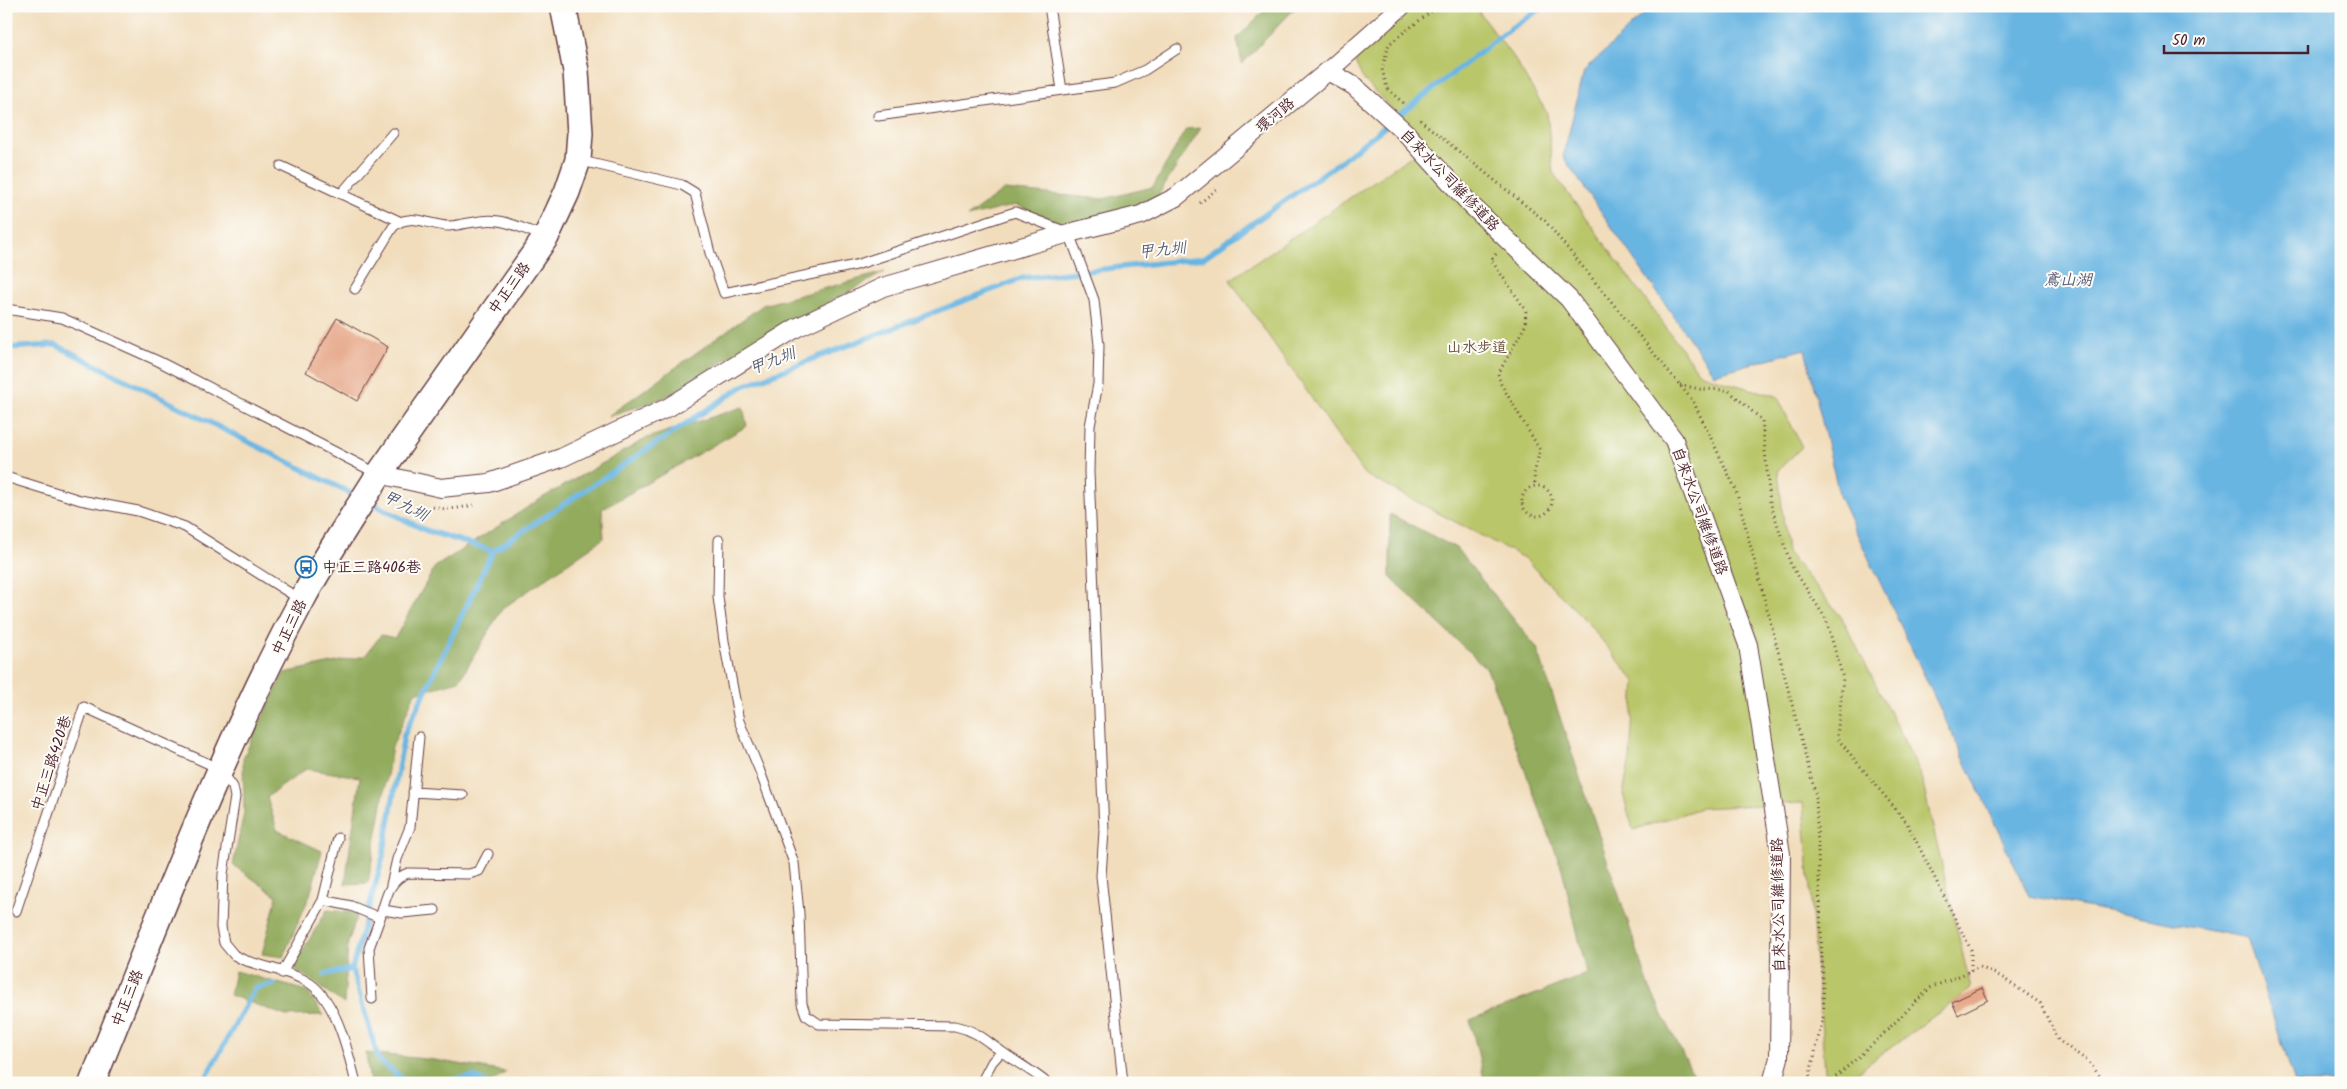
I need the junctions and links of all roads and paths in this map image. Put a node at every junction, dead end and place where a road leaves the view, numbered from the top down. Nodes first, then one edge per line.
1 (1049, 6) edge
2 (1402, 6) edge
3 (1438, 6) edge
4 (566, 8) edge
5 (1389, 44) junction
6 (1177, 48) dead end
7 (1382, 48) dead end
8 (1328, 71) junction
9 (1387, 88) dead end
10 (1062, 90) junction
11 (878, 116) dead end
12 (394, 133) dead end
13 (578, 160) junction
14 (281, 166) dead end
15 (1218, 188) dead end
16 (341, 194) junction
17 (1196, 205) dead end
18 (398, 221) junction
19 (1069, 233) junction
20 (546, 237) junction
21 (1507, 240) junction
22 (354, 289) dead end
23 (6, 310) edge
24 (1679, 385) dead end
25 (6, 477) edge
26 (376, 478) junction
27 (1535, 486) junction
28 (481, 502) dead end
29 (429, 505) dead end
30 (719, 540) dead end
31 (302, 600) junction
32 (419, 737) dead end
33 (220, 769) junction
34 (413, 792) junction
35 (463, 795) dead end
36 (338, 838) dead end
37 (488, 854) dead end
38 (391, 885) junction
39 (323, 900) junction
40 (435, 910) dead end
41 (16, 911) dead end
42 (379, 914) junction
43 (1971, 970) junction
44 (282, 972) junction
45 (372, 999) dead end
46 (1001, 1052) junction
47 (92, 1083) edge
48 (356, 1083) edge
49 (981, 1083) edge
50 (1047, 1083) edge
51 (1123, 1083) edge
52 (1772, 1083) edge
53 (1829, 1083) edge
54 (2105, 1083) edge

1 - 10 lane
2 - 8 street, 環河路
3 - 5 path
4 - 13 street, 中正三路
5 - 7 path
5 - 9 path
6 - 10 lane
8 - 19 street, 環河路
8 - 21 street, 自來水公司維修道路
10 - 11 lane
12 - 16 lane
13 - 19 lane
13 - 20 street, 中正三路
14 - 16 lane
15 - 17 path
16 - 18 lane
18 - 20 lane
18 - 22 lane
19 - 26 street, 環河路
19 - 51 lane
20 - 26 street, 中正三路
21 - 27 path
21 - 52 street, 自來水公司維修道路
23 - 26 lane
24 - 43 path
25 - 31 lane
26 - 31 street, 中正三路
27 - 27 path
28 - 29 path
30 - 46 lane
31 - 33 street, 中正三路
32 - 34 lane
33 - 41 lane, 中正三路420巷
33 - 44 lane
33 - 47 street, 中正三路
34 - 35 lane
34 - 38 lane
36 - 39 lane
37 - 38 lane
38 - 42 lane
39 - 42 lane
39 - 44 lane
40 - 42 lane
42 - 45 lane
43 - 53 path
43 - 54 path
44 - 48 lane
46 - 49 lane
46 - 50 lane

